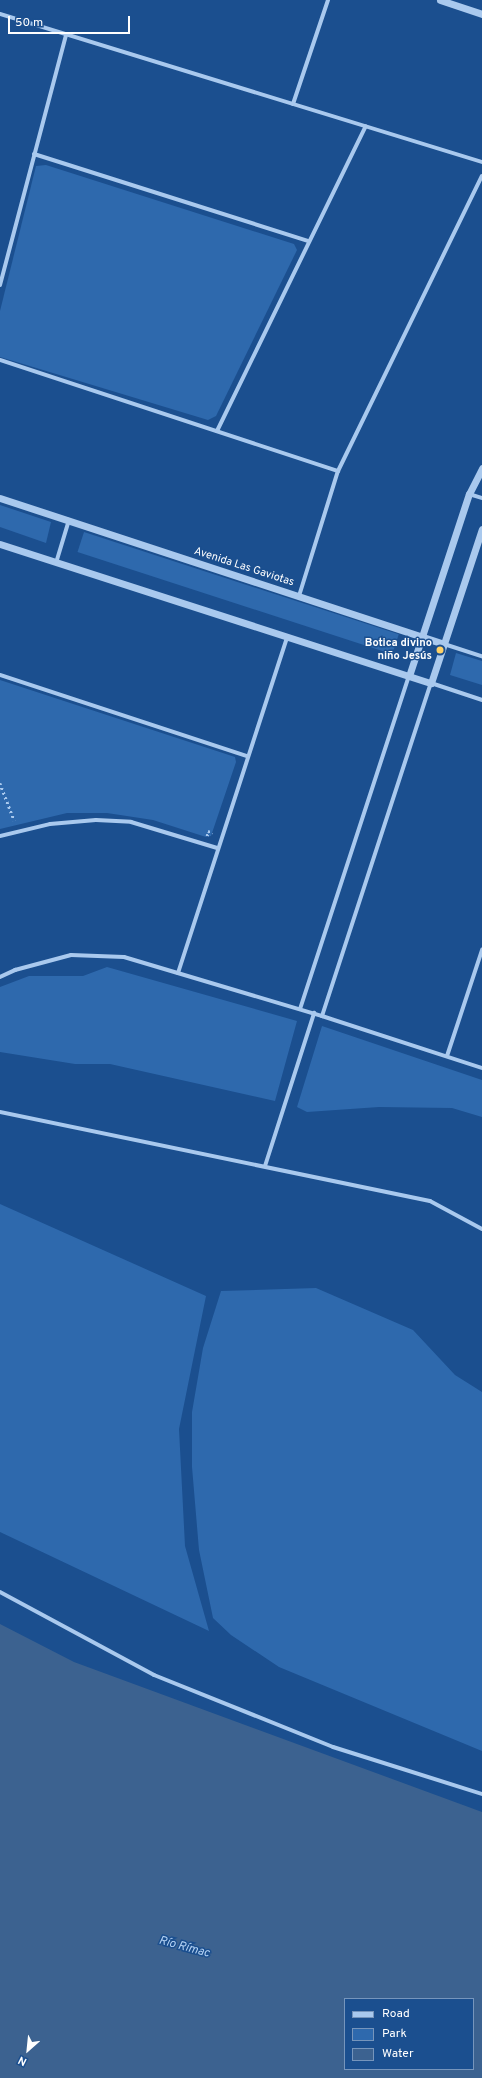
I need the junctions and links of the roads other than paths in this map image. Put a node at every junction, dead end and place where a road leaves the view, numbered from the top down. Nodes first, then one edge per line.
1 (328, 0) edge
2 (440, 0) edge
3 (0, 14) edge
4 (482, 14) edge
5 (66, 35) junction
6 (293, 104) junction
7 (366, 126) junction
8 (34, 154) junction
9 (482, 162) edge
10 (482, 176) edge
11 (310, 241) junction
12 (0, 285) edge
13 (0, 360) edge
14 (216, 431) junction
15 (482, 468) edge
16 (338, 471) junction
17 (469, 494) junction
18 (0, 498) edge
19 (482, 498) edge
20 (69, 520) junction
21 (482, 530) edge
22 (0, 544) edge
23 (56, 563) junction
24 (299, 596) junction
25 (421, 636) junction
26 (288, 637) junction
27 (444, 644) junction
28 (482, 656) edge
29 (0, 675) edge
30 (409, 676) junction
31 (431, 683) junction
32 (482, 700) edge
33 (247, 756) junction
34 (0, 836) edge
35 (217, 848) junction
36 (482, 950) edge
37 (178, 973) junction
38 (0, 976) edge
39 (300, 1009) junction
40 (314, 1014) junction
41 (322, 1016) junction
42 (447, 1056) junction
43 (482, 1068) edge
44 (0, 1112) edge
45 (265, 1166) junction
46 (482, 1229) edge
47 (0, 1592) edge
48 (482, 1794) edge

1 - 6 street
2 - 4 street
3 - 5 street
5 - 6 street
5 - 8 street
6 - 7 street
7 - 9 street
7 - 11 street
8 - 11 street
8 - 12 street
10 - 16 street
11 - 14 street
13 - 14 street
14 - 16 street
15 - 17 street
16 - 24 street
17 - 19 street
17 - 25 street
18 - 20 street, Avenida Las Gaviotas
20 - 23 street
20 - 24 street, Avenida Las Gaviotas
21 - 27 street
22 - 23 street
23 - 26 street
24 - 25 street, Avenida Las Gaviotas
25 - 27 street, Avenida Las Gaviotas
25 - 30 street
26 - 30 street
26 - 33 street
27 - 28 street, Avenida Las Gaviotas
27 - 31 street
29 - 33 street
30 - 31 street
30 - 39 street
31 - 32 street
31 - 41 street
33 - 35 street
34 - 35 street
35 - 37 street
36 - 42 street
37 - 38 street
37 - 39 street
39 - 40 street
40 - 41 street
40 - 45 street
41 - 42 street
42 - 43 street
44 - 45 street
45 - 46 street
47 - 48 street

